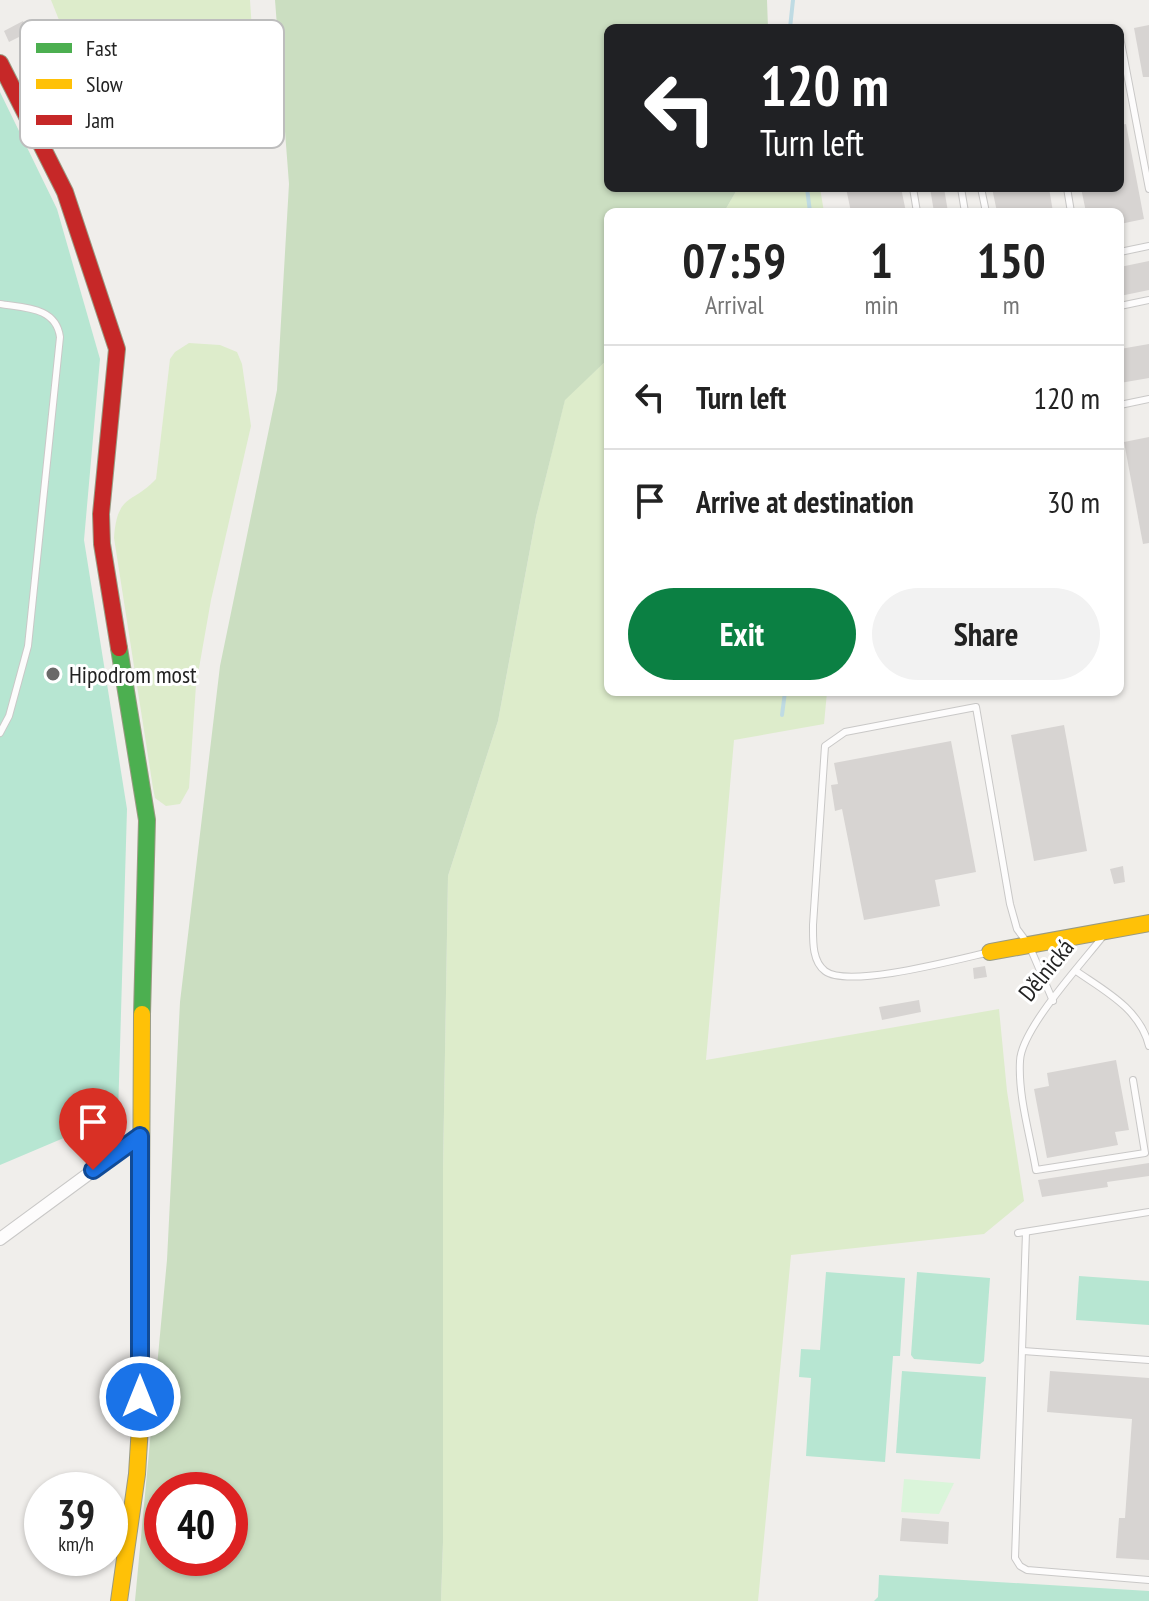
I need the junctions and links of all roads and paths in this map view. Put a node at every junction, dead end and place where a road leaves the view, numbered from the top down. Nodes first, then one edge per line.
1 (1124, 58) edge
2 (0, 63) edge
3 (20, 103) edge
4 (43, 148) edge
5 (1149, 189) edge
6 (1149, 246) edge
7 (1124, 251) edge
8 (1149, 300) edge
9 (0, 304) edge
10 (1124, 305) edge
11 (1149, 399) edge
12 (1124, 404) edge
13 (0, 733) edge
14 (1149, 923) edge
15 (1108, 930) junction
16 (1029, 945) junction
17 (990, 952) joint
18 (1076, 971) junction
19 (1053, 1001) junction
20 (1149, 1046) edge
21 (1133, 1080) dead end
22 (140, 1136) junction
23 (1149, 1212) edge
24 (1026, 1232) junction
25 (1018, 1233) dead end
26 (0, 1239) edge
27 (1023, 1351) junction
28 (1149, 1360) edge
29 (1149, 1580) edge
30 (119, 1601) edge

1 - 5 lane
2 - 3 street
4 - 22 street
6 - 7 lane
8 - 10 lane
9 - 13 lane
11 - 12 lane
14 - 15 street, Dělnická
15 - 16 street, Dělnická
15 - 18 lane, Dělnická
16 - 17 street, Dělnická
16 - 17 lane
16 - 19 lane
18 - 19 lane, Dělnická
18 - 20 lane
19 - 21 lane, Dělnická
22 - 26 street
22 - 30 street
23 - 24 lane
24 - 25 lane
24 - 27 lane
27 - 28 lane
27 - 29 lane

